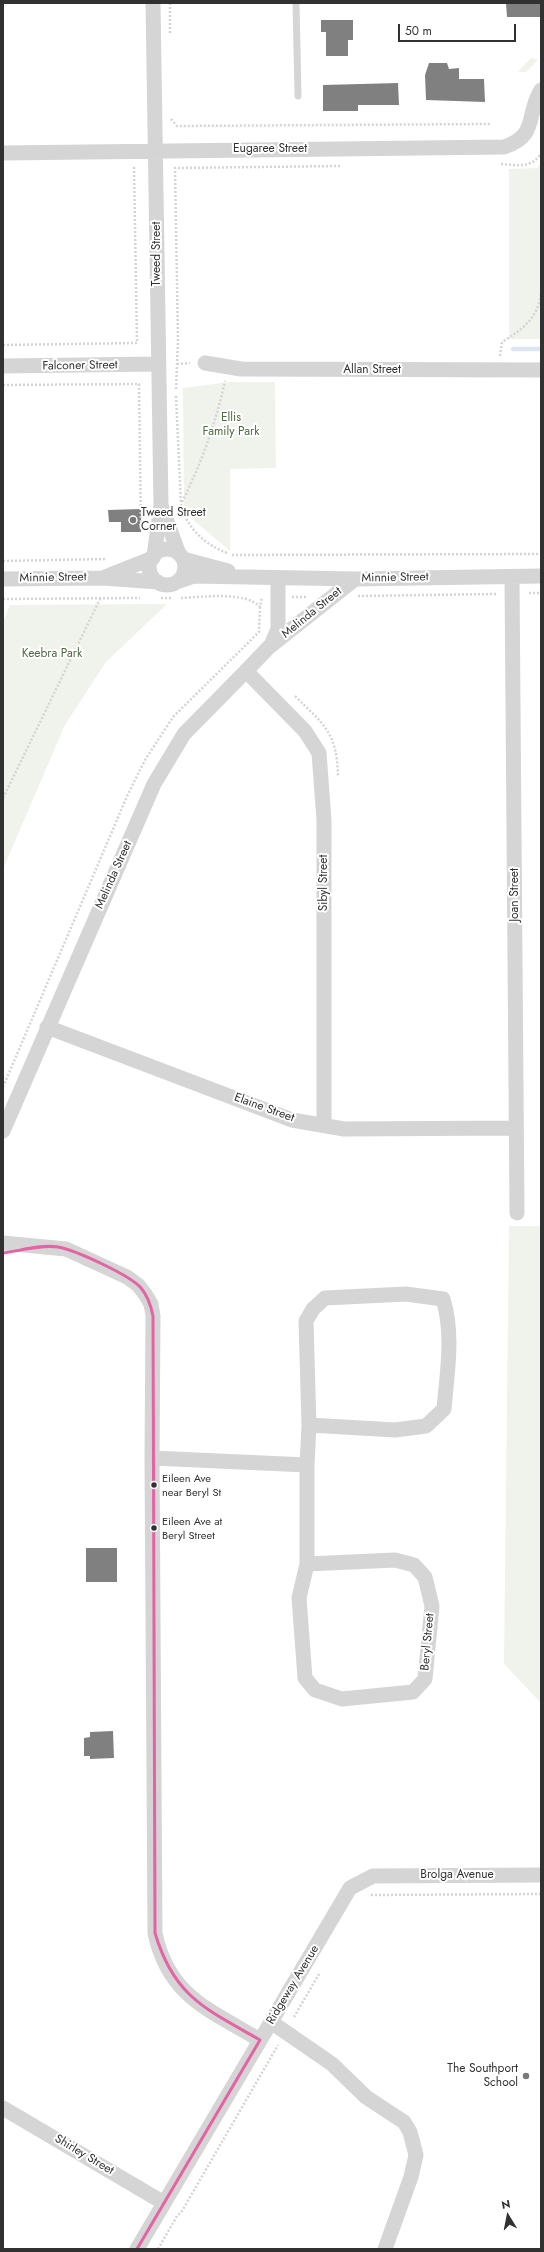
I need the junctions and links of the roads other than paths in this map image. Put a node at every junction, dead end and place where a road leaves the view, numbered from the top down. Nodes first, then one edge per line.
1 (153, 3) edge
2 (296, 3) edge
3 (541, 90) edge
4 (298, 96) dead end
5 (156, 150) junction
6 (3, 152) edge
7 (204, 363) road end
8 (157, 364) junction
9 (3, 366) edge
10 (541, 370) edge
11 (161, 505) junction
12 (153, 557) junction
13 (181, 557) junction
14 (541, 576) edge
15 (248, 577) junction
16 (512, 577) junction
17 (278, 578) junction
18 (3, 579) edge
19 (355, 579) junction
20 (158, 582) junction
21 (177, 582) junction
22 (103, 585) junction
23 (269, 647) junction
24 (246, 671) junction
25 (48, 1027) junction
26 (324, 1124) junction
27 (516, 1128) junction
28 (3, 1131) edge
29 (517, 1213) dead end
30 (3, 1243) edge
31 (53, 1247) junction
32 (3, 1252) edge
33 (309, 1425) junction
34 (152, 1458) junction
35 (308, 1465) junction
36 (307, 1564) junction
37 (541, 1875) edge
38 (373, 1876) joint
39 (271, 2022) junction
40 (260, 2040) junction
41 (3, 2108) edge
42 (164, 2203) junction
43 (137, 2249) edge
44 (385, 2249) edge

1 - 5 street, Tweed Street
2 - 4 lane
3 - 5 street, Eugaree Street
5 - 6 street, Eugaree Street
5 - 8 street, Tweed Street
7 - 10 street, Allan Street
8 - 9 street, Falconer Street
8 - 11 street, Tweed Street
11 - 12 street, Tweed Street
11 - 13 street, Tweed Street
12 - 13 street
12 - 20 street
12 - 22 street, Minnie Street
13 - 15 street, Minnie Street
13 - 21 street
14 - 16 street, Minnie Street
15 - 17 street, Minnie Street
15 - 21 street, Minnie Street
16 - 19 street, Minnie Street
16 - 27 street, Joan Street
17 - 19 street, Minnie Street
17 - 23 street, Melinda Street
18 - 22 street, Minnie Street
19 - 23 street, Melinda Street
20 - 21 street
20 - 22 street, Minnie Street
23 - 24 street, Melinda Street
24 - 25 street, Melinda Street
24 - 26 street, Sibyl Street
25 - 26 street, Elaine Street
25 - 28 street, Melinda Street
26 - 27 street, Elaine Street
27 - 29 street, Joan Street
30 - 31 street
31 - 32 street
31 - 34 street
33 - 33 street, Beryl Street
33 - 35 street, Beryl Street
34 - 35 street
34 - 40 street
35 - 36 street, Beryl Street
36 - 36 street, Beryl Street
37 - 38 street, Brolga Avenue
38 - 39 street, Ridgeway Avenue
39 - 40 street, Ridgeway Avenue
39 - 44 street
40 - 42 street, Ridgeway Avenue
41 - 42 street, Shirley Street
42 - 43 street, Ridgeway Avenue

